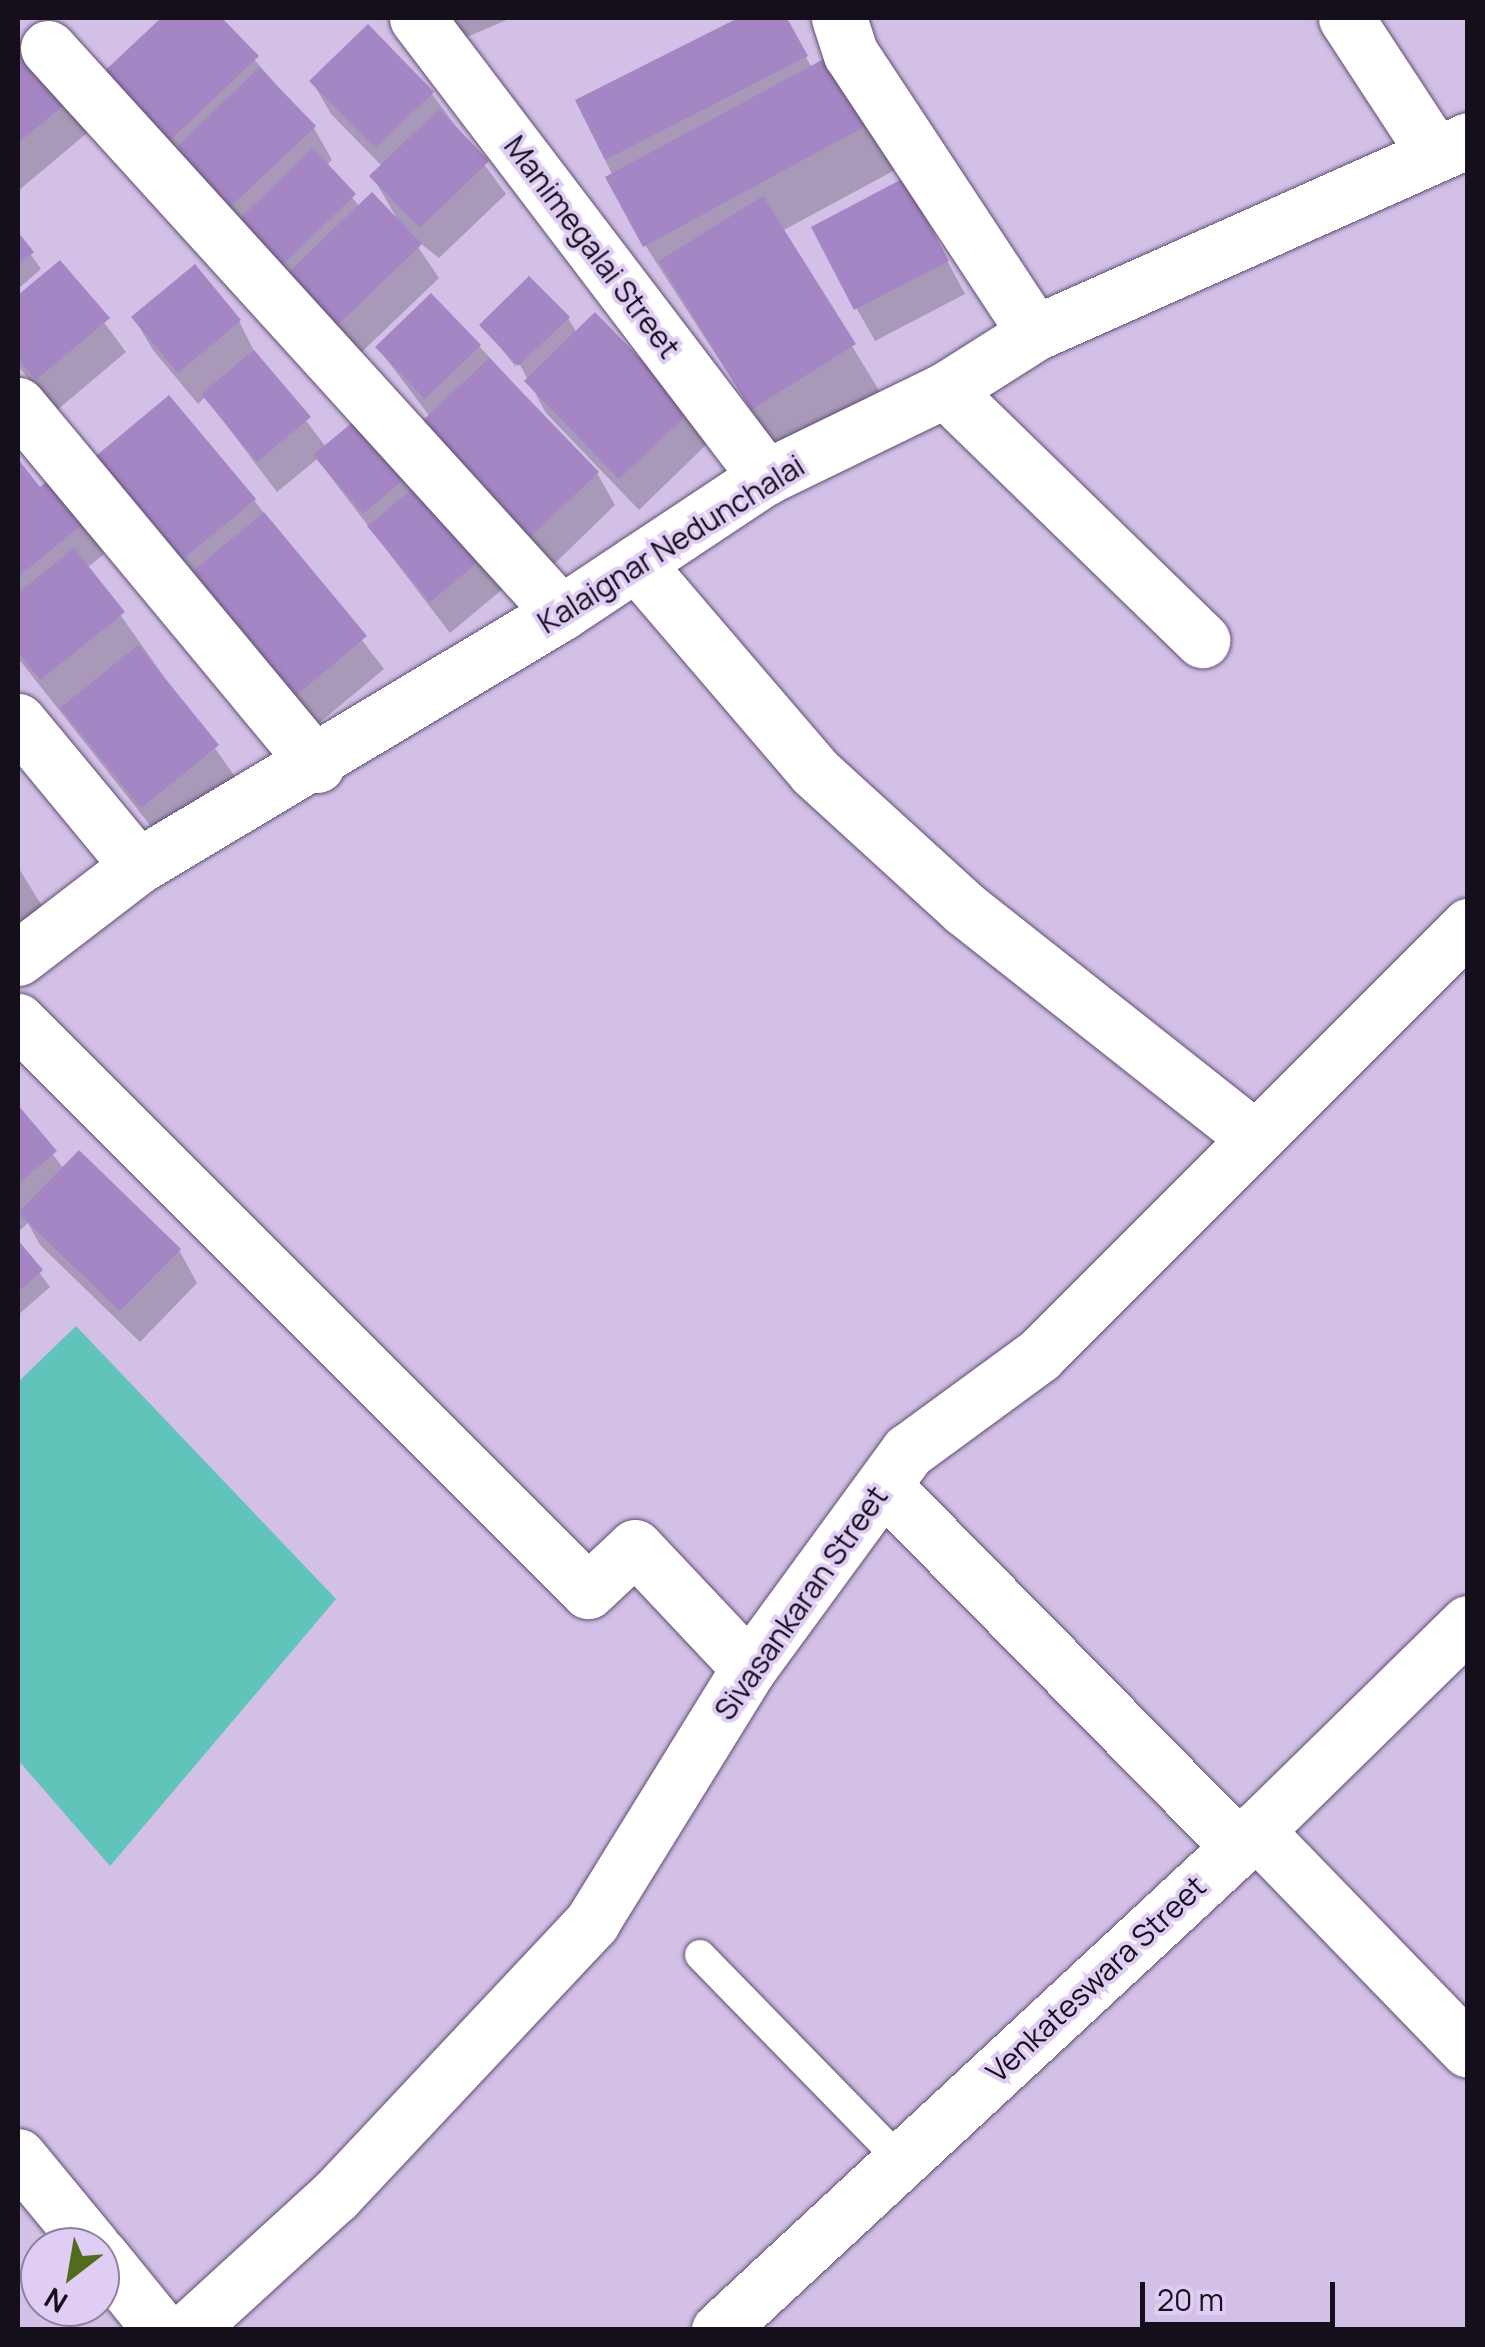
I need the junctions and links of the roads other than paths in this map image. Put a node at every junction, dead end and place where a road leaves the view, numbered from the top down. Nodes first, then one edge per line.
1 (417, 18) edge
2 (838, 18) edge
3 (1346, 18) edge
4 (48, 48) dead end
5 (1451, 147) edge
6 (1034, 333) junction
7 (945, 390) junction
8 (18, 405) edge
9 (766, 477) junction
10 (636, 563) junction
11 (561, 614) junction
12 (1202, 640) dead end
13 (18, 721) edge
14 (317, 764) junction
15 (138, 866) junction
16 (1468, 926) edge
17 (18, 958) edge
18 (18, 1021) edge
19 (1254, 1137) junction
20 (884, 1486) junction
21 (1468, 1623) edge
22 (750, 1668) junction
23 (1247, 1839) junction
24 (700, 1955) dead end
25 (1468, 2050) edge
26 (18, 2156) edge
27 (900, 2161) junction
28 (77, 2227) edge
29 (120, 2280) edge
30 (161, 2330) edge
31 (188, 2330) edge
32 (719, 2330) edge

1 - 9 street, Manimegalai Street
2 - 6 street
3 - 5 street
4 - 11 street
5 - 6 street, Kalaignar Nedunchalai
6 - 7 street, Kalaignar Nedunchalai
7 - 9 street, Kalaignar Nedunchalai
7 - 12 street
8 - 14 street
9 - 10 street, Kalaignar Nedunchalai
10 - 11 street, Kalaignar Nedunchalai
10 - 19 street
11 - 14 street, Kalaignar Nedunchalai
13 - 15 street
14 - 15 street, Kalaignar Nedunchalai
15 - 17 street, Kalaignar Nedunchalai
16 - 19 street, Sivasankaran Street
18 - 22 street
19 - 20 street, Sivasankaran Street
20 - 22 street, Sivasankaran Street
20 - 23 street
21 - 23 street, Venkateswara Street
22 - 31 street, Sivasankaran Street
23 - 25 street
23 - 27 street, Venkateswara Street
24 - 27 lane
26 - 28 street
27 - 32 street, Venkateswara Street
29 - 30 street

